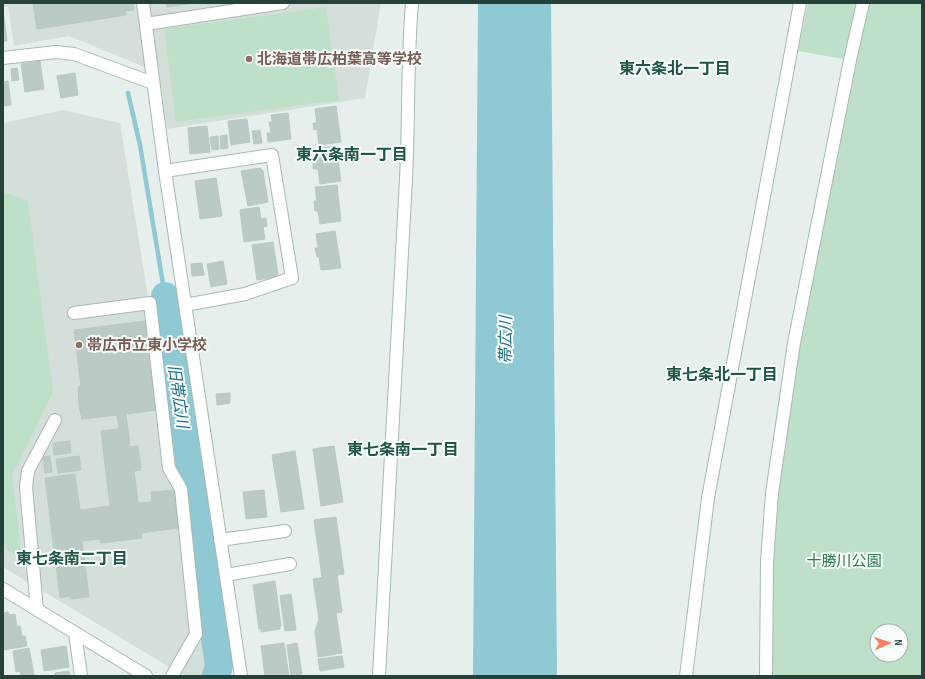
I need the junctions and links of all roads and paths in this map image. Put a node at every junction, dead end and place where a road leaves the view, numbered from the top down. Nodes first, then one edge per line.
1 (142, 3) edge
2 (283, 3) edge
3 (412, 3) edge
4 (800, 3) edge
5 (863, 3) edge
6 (146, 24) junction
7 (3, 58) edge
8 (153, 83) junction
9 (165, 171) junction
10 (185, 305) junction
11 (74, 313) dead end
12 (55, 420) dead end
13 (284, 531) dead end
14 (220, 540) junction
15 (290, 564) dead end
16 (226, 575) junction
17 (3, 589) edge
18 (37, 610) junction
19 (76, 633) junction
20 (81, 676) edge
21 (146, 676) edge
22 (172, 676) edge
23 (241, 676) edge
24 (379, 676) edge
25 (686, 676) edge
26 (766, 676) edge

1 - 6 street
2 - 6 street
3 - 24 street
4 - 25 street
5 - 26 street
6 - 8 street
7 - 8 street
8 - 9 street
9 - 10 street
9 - 10 street
10 - 14 street
11 - 22 street
12 - 18 street
13 - 14 street
14 - 16 street
15 - 16 street
16 - 23 street
17 - 18 street
18 - 19 street
19 - 20 street
19 - 21 street

